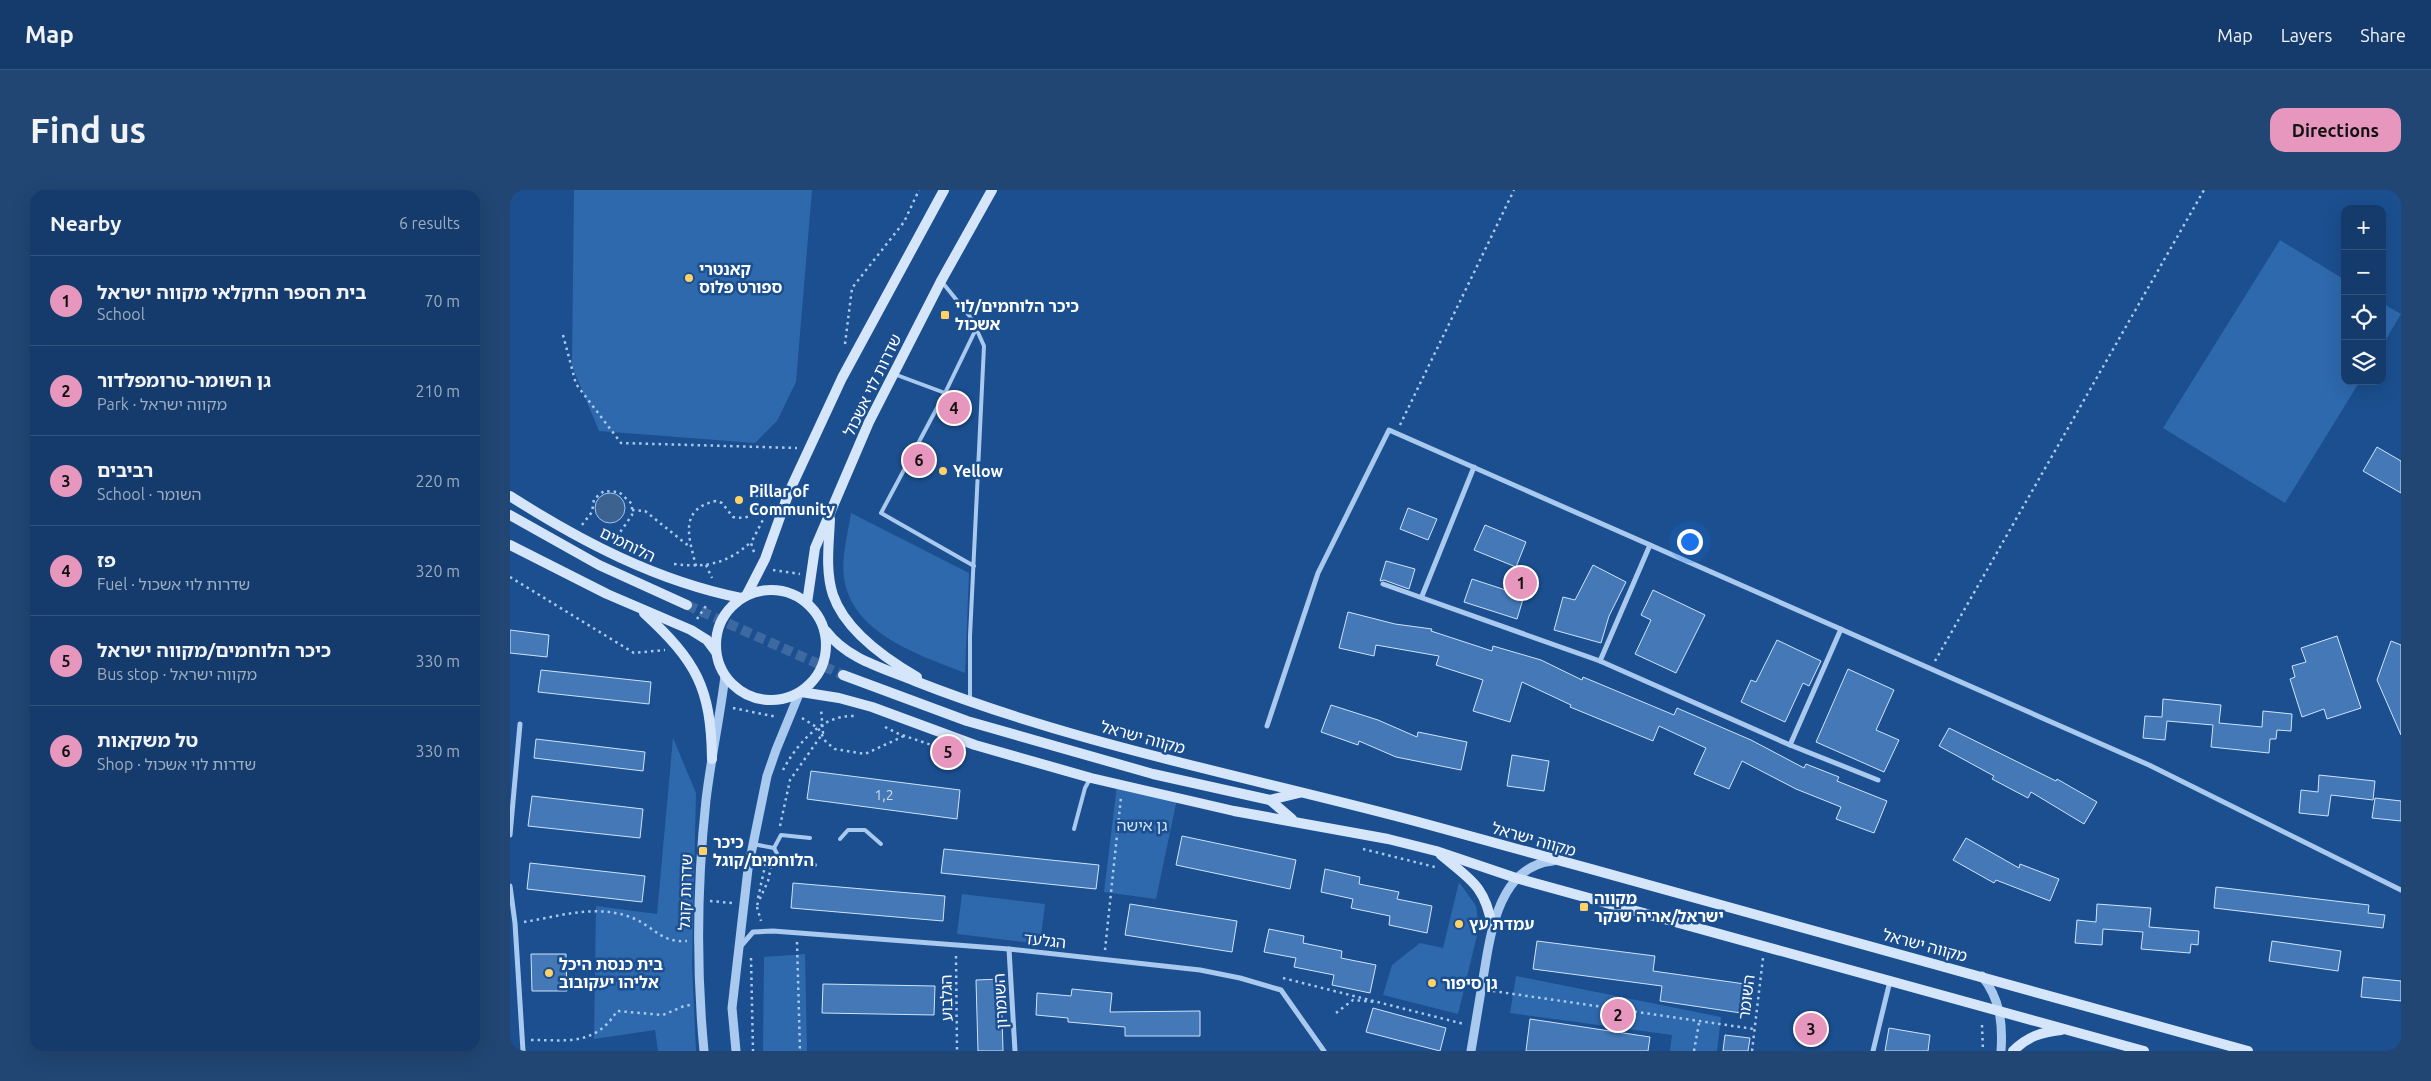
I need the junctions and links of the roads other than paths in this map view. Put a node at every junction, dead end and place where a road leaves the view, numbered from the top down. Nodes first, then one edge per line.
1 (944, 190) edge
2 (992, 190) edge
3 (941, 281) junction
4 (976, 329) junction
5 (892, 374) junction
6 (945, 393) junction
7 (1474, 468) junction
8 (510, 496) edge
9 (831, 512) junction
10 (510, 515) edge
11 (510, 545) edge
12 (1650, 545) junction
13 (974, 566) junction
14 (1383, 584) dead end
15 (1422, 596) junction
16 (743, 597) junction
17 (807, 603) junction
18 (686, 604) tunnel mouth
19 (637, 608) junction
20 (1841, 629) junction
21 (826, 631) junction
22 (716, 653) junction
23 (1600, 660) junction
24 (842, 675) tunnel mouth
25 (725, 676) junction
26 (800, 693) junction
27 (946, 693) junction
28 (970, 701) junction
29 (520, 724) dead end
30 (1267, 726) dead end
31 (1790, 744) junction
32 (712, 759) junction
33 (1091, 778) junction
34 (1878, 780) dead end
35 (1302, 792) junction
36 (1270, 800) junction
37 (1293, 820) junction
38 (1074, 829) dead end
39 (510, 835) edge
40 (810, 838) dead end
41 (840, 839) dead end
42 (753, 844) junction
43 (882, 844) dead end
44 (774, 848) junction
45 (1436, 851) junction
46 (1553, 861) junction
47 (814, 865) dead end
48 (1516, 878) junction
49 (510, 886) edge
50 (2401, 890) edge
51 (513, 923) edge
52 (1492, 926) junction
53 (738, 949) junction
54 (1009, 949) junction
55 (1982, 976) junction
56 (1890, 980) junction
57 (2000, 1010) junction
58 (2067, 1030) junction
59 (523, 1051) edge
60 (704, 1051) edge
61 (736, 1051) edge
62 (1015, 1051) edge
63 (1324, 1051) edge
64 (1471, 1051) edge
65 (1873, 1051) edge
66 (2001, 1051) edge
67 (2013, 1051) edge
68 (2144, 1051) edge
69 (2248, 1051) edge

1 - 16 main road, שדרות לוי אשכול
2 - 3 main road, שדרות לוי אשכול
3 - 4 lane
3 - 5 main road, שדרות לוי אשכול
4 - 6 lane
4 - 13 lane
5 - 6 lane
5 - 9 main road, שדרות לוי אשכול
6 - 13 lane
7 - 12 street
7 - 15 street
7 - 30 street
8 - 16 main road, הלוחמים
9 - 17 main road, שדרות לוי אשכול
9 - 27 main road
10 - 18 main road
11 - 19 main road
12 - 20 street
12 - 23 street
13 - 28 lane
14 - 15 street
15 - 23 street
16 - 17 main road
16 - 22 main road
17 - 21 main road
19 - 22 main road
19 - 32 main road
20 - 31 street
20 - 50 street
21 - 26 main road
21 - 27 main road, מקווה ישראל
22 - 25 main road
23 - 31 street
24 - 36 main road
25 - 26 main road
25 - 32 street, שדרות קוגל
26 - 33 main road
26 - 42 street
27 - 28 main road, מקווה ישראל
28 - 35 main road, מקווה ישראל
29 - 39 street
31 - 34 street
32 - 60 street, שדרות קוגל
33 - 37 main road
33 - 38 lane
35 - 36 main road
35 - 46 main road, מקווה ישראל
36 - 37 main road
37 - 45 main road
40 - 44 lane
41 - 43 lane
42 - 44 lane
42 - 53 street
44 - 47 lane
45 - 48 main road
45 - 52 main road
46 - 48 street
46 - 55 main road, מקווה ישראל
48 - 52 street
48 - 56 main road
49 - 51 street
51 - 59 street
52 - 64 street
53 - 54 street, הגלעד
53 - 61 street
54 - 62 street, השומרון
54 - 63 street, הגלעד
55 - 57 street
55 - 69 main road, מקווה ישראל
56 - 57 main road
56 - 65 street
57 - 58 main road
57 - 66 street
58 - 67 main road
58 - 68 main road

